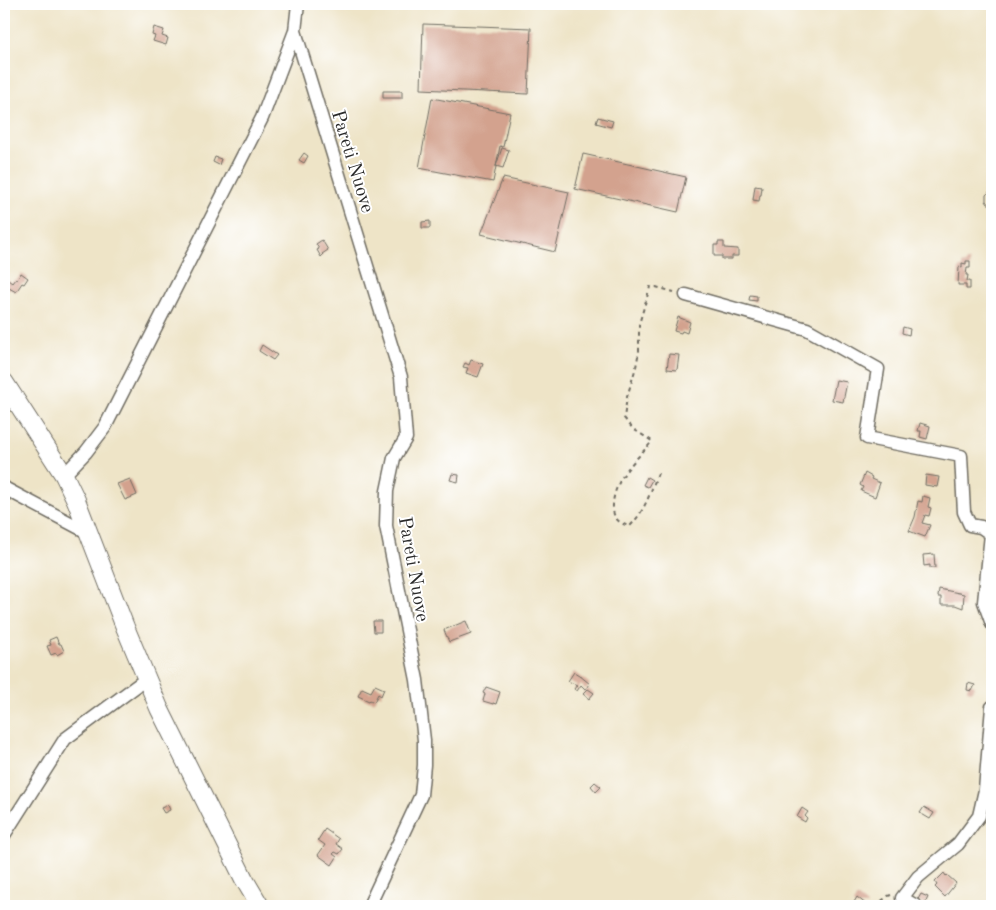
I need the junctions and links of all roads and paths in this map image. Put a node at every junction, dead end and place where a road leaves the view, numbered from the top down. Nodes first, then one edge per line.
1 (298, 4) edge
2 (295, 31) junction
3 (686, 295) joint
4 (4, 382) edge
5 (658, 473) dead end
6 (64, 475) junction
7 (4, 487) edge
8 (89, 532) junction
9 (992, 624) edge
10 (146, 679) junction
11 (992, 707) edge
12 (4, 835) edge
13 (902, 898) junction
14 (260, 906) edge
15 (369, 906) edge
16 (875, 906) edge
17 (916, 906) edge

1 - 2 street, Pareti Nuove
2 - 6 street
2 - 15 street, Pareti Nuove
3 - 5 path
3 - 9 street
4 - 6 main road
6 - 8 main road
7 - 8 street
8 - 10 main road
10 - 12 street
10 - 14 main road
11 - 13 street
13 - 16 path
13 - 17 street

